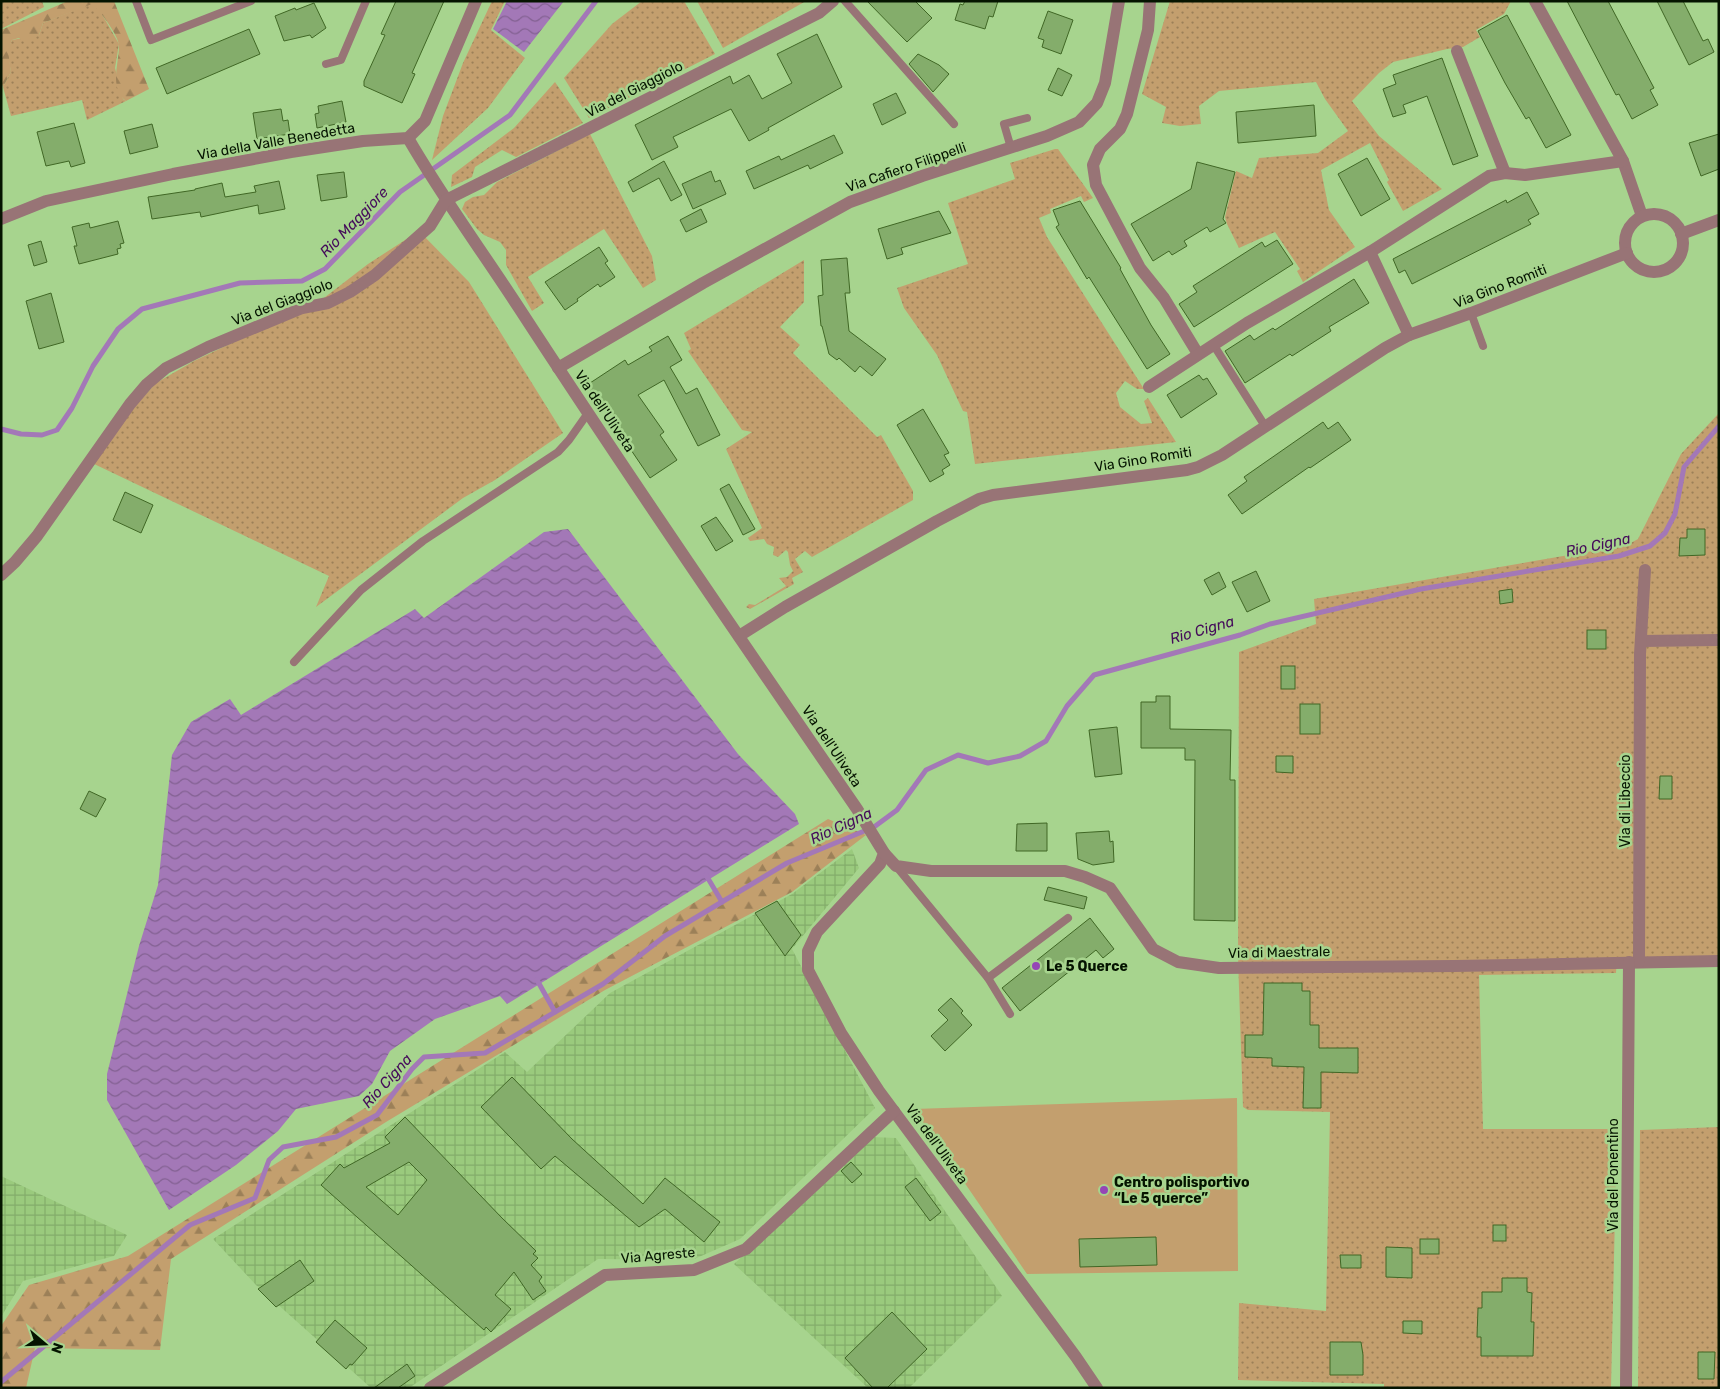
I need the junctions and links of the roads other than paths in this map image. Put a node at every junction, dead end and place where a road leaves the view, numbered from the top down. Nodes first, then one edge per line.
1 (136, 1) edge
2 (251, 1) edge
3 (366, 1) edge
4 (476, 1) edge
5 (833, 1) edge
6 (845, 1) edge
7 (1120, 1) edge
8 (1150, 1) edge
9 (1535, 1) edge
10 (1457, 50) dead end
11 (326, 64) dead end
12 (1027, 118) dead end
13 (954, 124) dead end
14 (408, 138) junction
15 (1010, 148) junction
16 (1622, 161) junction
17 (1506, 173) junction
18 (446, 200) junction
19 (1642, 216) junction
20 (1, 219) edge
21 (1719, 220) edge
22 (1681, 234) junction
23 (1370, 252) junction
24 (1627, 252) junction
25 (1471, 313) junction
26 (1410, 335) junction
27 (1213, 344) junction
28 (1483, 346) dead end
29 (1198, 354) junction
30 (558, 368) junction
31 (1149, 387) dead end
32 (588, 413) junction
33 (1265, 426) junction
34 (1645, 570) dead end
35 (1, 575) edge
36 (739, 636) junction
37 (1719, 640) edge
38 (1641, 641) junction
39 (294, 662) dead end
40 (884, 853) junction
41 (896, 866) junction
42 (1068, 918) dead end
43 (1719, 961) edge
44 (1634, 962) junction
45 (988, 978) junction
46 (1010, 1014) dead end
47 (894, 1111) junction
48 (430, 1388) edge
49 (1097, 1388) edge
50 (1626, 1388) edge

1 - 2 lane
3 - 11 lane
4 - 14 street
5 - 18 street, Via del Giaggiolo
6 - 13 lane
7 - 15 street, Via Cafiero Filippelli
8 - 29 street
9 - 16 street
10 - 17 street
12 - 15 lane
14 - 18 street, Via dell'Uliveta
14 - 20 street, Via della Valle Benedetta
15 - 30 street, Via Cafiero Filippelli
16 - 17 street
16 - 19 street
17 - 23 street
18 - 30 street, Via dell'Uliveta
18 - 35 street, Via del Giaggiolo
19 - 22 street
19 - 24 street
21 - 22 street
22 - 24 street
23 - 26 street
23 - 27 street
24 - 25 street, Via Gino Romiti
25 - 26 street, Via Gino Romiti
25 - 28 lane
26 - 33 street, Via Gino Romiti
27 - 29 street
27 - 33 lane
29 - 31 street
30 - 32 street, Via dell'Uliveta
32 - 36 street, Via dell'Uliveta
32 - 39 lane
33 - 36 street, Via Gino Romiti
34 - 38 street, Via di Libeccio
36 - 40 street, Via dell'Uliveta
37 - 38 street
38 - 44 street, Via di Libeccio
40 - 41 street
40 - 47 street, Via dell'Uliveta
41 - 44 street, Via di Maestrale
41 - 45 lane
42 - 45 lane
43 - 44 street, Via di Maestrale
44 - 50 street, Via del Ponentino
45 - 46 lane
47 - 48 street, Via Agreste
47 - 49 street, Via dell'Uliveta

